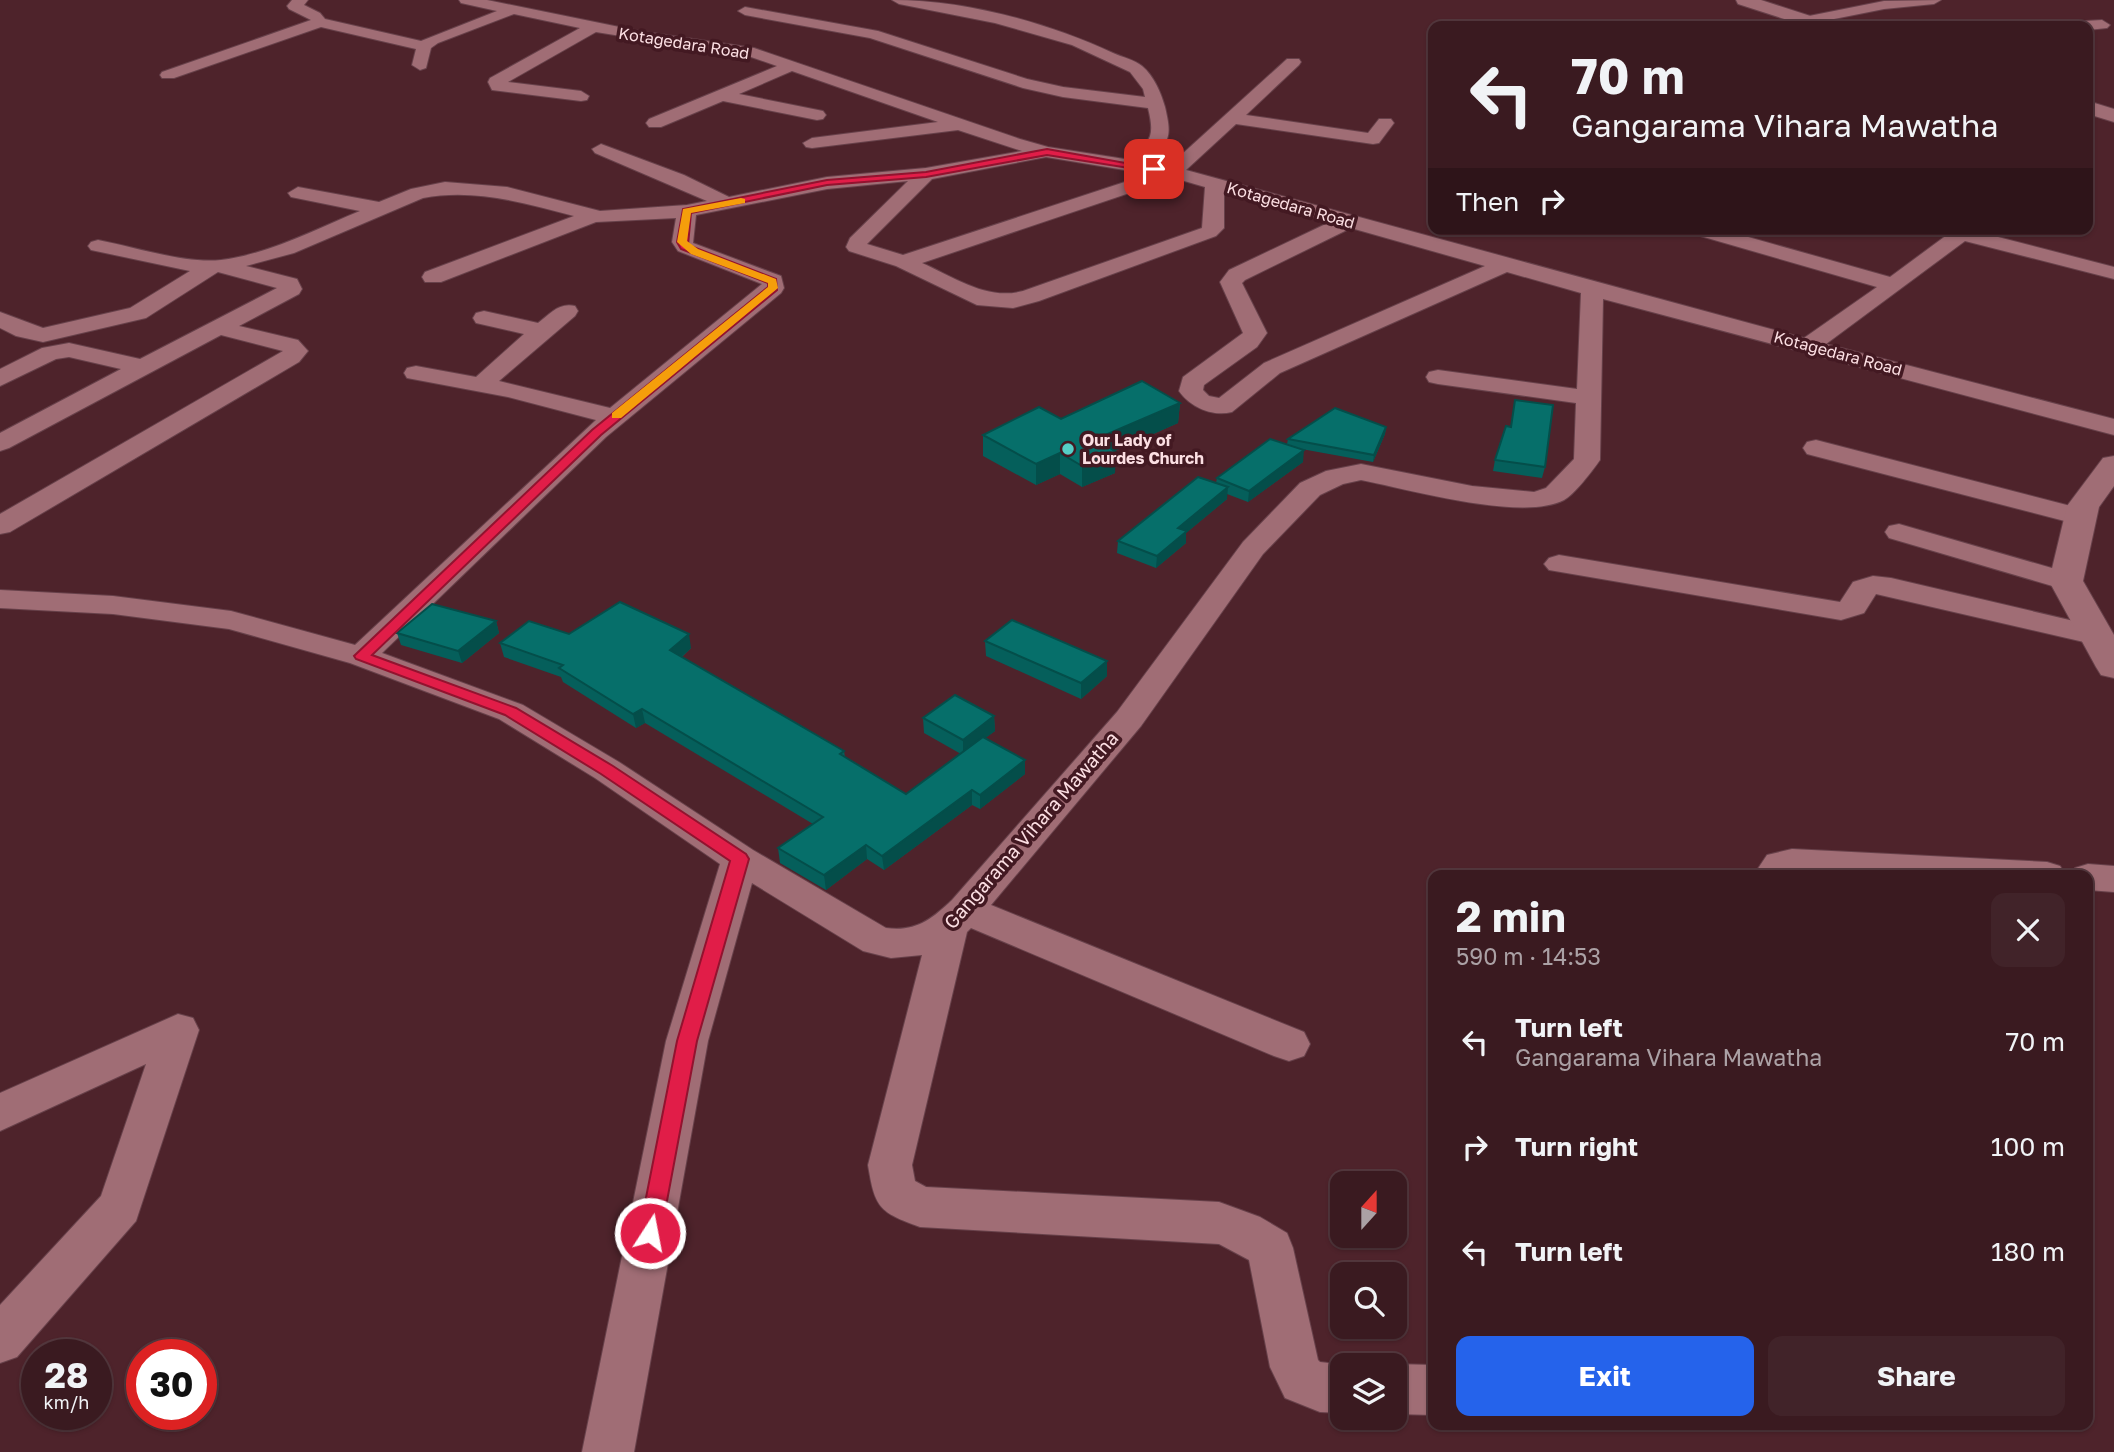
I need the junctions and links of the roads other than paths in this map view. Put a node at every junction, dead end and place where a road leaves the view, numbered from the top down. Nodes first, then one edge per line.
1 (301, 0) edge
2 (466, 0) edge
3 (772, 0) edge
4 (899, 0) edge
5 (1744, 0) edge
6 (1934, 0) edge
7 (929, 2) edge
8 (510, 11) junction
9 (1799, 21) edge
10 (1819, 21) edge
11 (320, 22) junction
12 (2102, 25) dead end
13 (2093, 26) edge
14 (593, 27) junction
15 (697, 31) dead end
16 (673, 40) junction
17 (424, 46) junction
18 (1293, 62) dead end
19 (420, 65) dead end
20 (791, 66) junction
21 (168, 75) dead end
22 (721, 95) junction
23 (582, 96) dead end
24 (1156, 104) junction
25 (2093, 109) edge
26 (817, 115) dead end
27 (2114, 116) edge
28 (1232, 118) junction
29 (655, 123) dead end
30 (1385, 123) dead end
31 (961, 125) junction
32 (812, 143) dead end
33 (601, 149) dead end
34 (1047, 152) junction
35 (1135, 166) junction
36 (1174, 172) junction
37 (926, 174) junction
38 (1215, 184) junction
39 (298, 193) dead end
40 (727, 203) junction
41 (382, 209) junction
42 (687, 211) junction
43 (593, 216) junction
44 (1349, 221) junction
45 (1461, 235) edge
46 (1718, 235) edge
47 (1952, 235) edge
48 (1972, 235) edge
49 (98, 246) dead end
50 (1457, 251) junction
51 (903, 262) junction
52 (1505, 265) junction
53 (219, 266) junction
54 (2114, 273) edge
55 (433, 277) dead end
56 (1894, 285) junction
57 (1592, 289) junction
58 (567, 311) dead end
59 (484, 318) dead end
60 (0, 319) edge
61 (219, 328) junction
62 (542, 331) junction
63 (1809, 345) junction
64 (143, 367) junction
65 (416, 373) dead end
66 (1438, 377) dead end
67 (0, 379) edge
68 (481, 385) junction
69 (1590, 398) junction
70 (614, 417) junction
71 (2114, 427) edge
72 (0, 443) edge
73 (1816, 448) dead end
74 (2114, 465) edge
75 (2080, 516) junction
76 (0, 526) edge
77 (1899, 532) dead end
78 (1559, 564) dead end
79 (2066, 581) junction
80 (0, 599) edge
81 (2097, 636) junction
82 (361, 656) junction
83 (2114, 667) edge
84 (740, 859) junction
85 (1775, 870) edge
86 (1949, 870) edge
87 (2093, 877) edge
88 (2114, 879) edge
89 (957, 920) junction
90 (1289, 1045) dead end
91 (0, 1113) edge
92 (0, 1340) edge
93 (1330, 1387) edge
94 (1407, 1389) edge
95 (1428, 1390) edge
96 (608, 1452) edge

1 - 11 street
2 - 8 street, Kotagedara Road
3 - 24 street
4 - 7 street
5 - 9 street
6 - 10 street
7 - 24 street
8 - 14 street, Kotagedara Road
8 - 17 street
11 - 17 street
11 - 21 street
12 - 13 street
14 - 16 street, Kotagedara Road
14 - 23 street
15 - 16 street
16 - 20 street, Kotagedara Road
17 - 19 street
18 - 28 street
20 - 22 street
20 - 31 street, Kotagedara Road
22 - 26 street
22 - 29 street
24 - 35 street
25 - 27 street
28 - 30 street
28 - 36 street
31 - 32 street
31 - 34 street, Kotagedara Road
33 - 40 street
34 - 35 street, Kotagedara Road
34 - 37 street
35 - 36 street, Kotagedara Road
36 - 38 street, Kotagedara Road
36 - 51 street
37 - 40 street
37 - 51 street
38 - 44 street, Kotagedara Road
38 - 51 street
39 - 41 street
40 - 42 street
41 - 43 street
41 - 53 street
42 - 43 street
42 - 70 street
43 - 55 street
44 - 50 street, Kotagedara Road
44 - 52 street
45 - 50 street
46 - 56 street
47 - 56 street
48 - 54 street
49 - 53 street
50 - 52 street, Kotagedara Road
52 - 57 street, Kotagedara Road
53 - 60 street
53 - 61 street
56 - 63 street
57 - 63 street, Kotagedara Road
57 - 69 street, Gangarama Vihara Mawatha
58 - 62 street
59 - 62 street
61 - 64 street
61 - 76 street
62 - 68 street
63 - 71 street, Kotagedara Road
64 - 67 street
64 - 72 street
65 - 68 street
66 - 69 street
68 - 70 street
69 - 89 street, Gangarama Vihara Mawatha
70 - 82 street
73 - 75 street
74 - 75 street
75 - 79 street
77 - 79 street
78 - 81 street
79 - 81 street
80 - 82 street, Gangarama Vihara Mawatha
81 - 83 street
82 - 84 street, Gangarama Vihara Mawatha
84 - 89 street, Gangarama Vihara Mawatha
84 - 96 street
85 - 86 street
87 - 88 street
89 - 90 street
89 - 93 street
91 - 92 street
94 - 95 street

